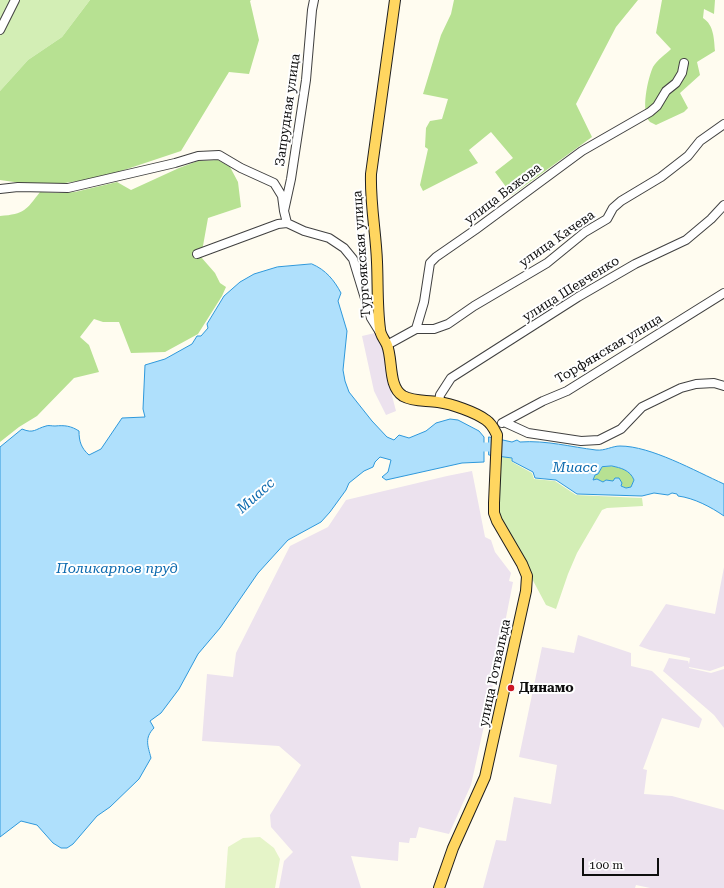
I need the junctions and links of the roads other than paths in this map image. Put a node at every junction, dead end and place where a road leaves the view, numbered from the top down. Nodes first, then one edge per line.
1 (15, 0) edge
2 (314, 0) edge
3 (396, 0) edge
4 (0, 30) edge
5 (684, 63) dead end
6 (724, 124) edge
7 (0, 189) edge
8 (724, 204) edge
9 (284, 211) junction
10 (287, 223) junction
11 (197, 254) dead end
12 (724, 293) edge
13 (416, 329) junction
14 (380, 331) junction
15 (387, 345) junction
16 (724, 386) edge
17 (439, 402) junction
18 (504, 422) junction
19 (495, 430) junction
20 (439, 888) edge

1 - 4 street
2 - 9 street, Запрудная улица
3 - 14 main road, Тургоякская улица
5 - 13 street, улица Бажова
6 - 13 street, улица Качева
7 - 9 street
8 - 17 street, улица Шевченко
9 - 10 street, Запрудная улица
10 - 11 street
10 - 14 street
12 - 18 street, Торфянская улица
13 - 15 street, улица Качева
14 - 15 main road, Тургоякская улица
15 - 17 main road, Тургоякская улица
16 - 18 street
17 - 19 main road, Тургоякская улица
18 - 19 street, Торфянская улица
19 - 20 main road, улица Готвальда

